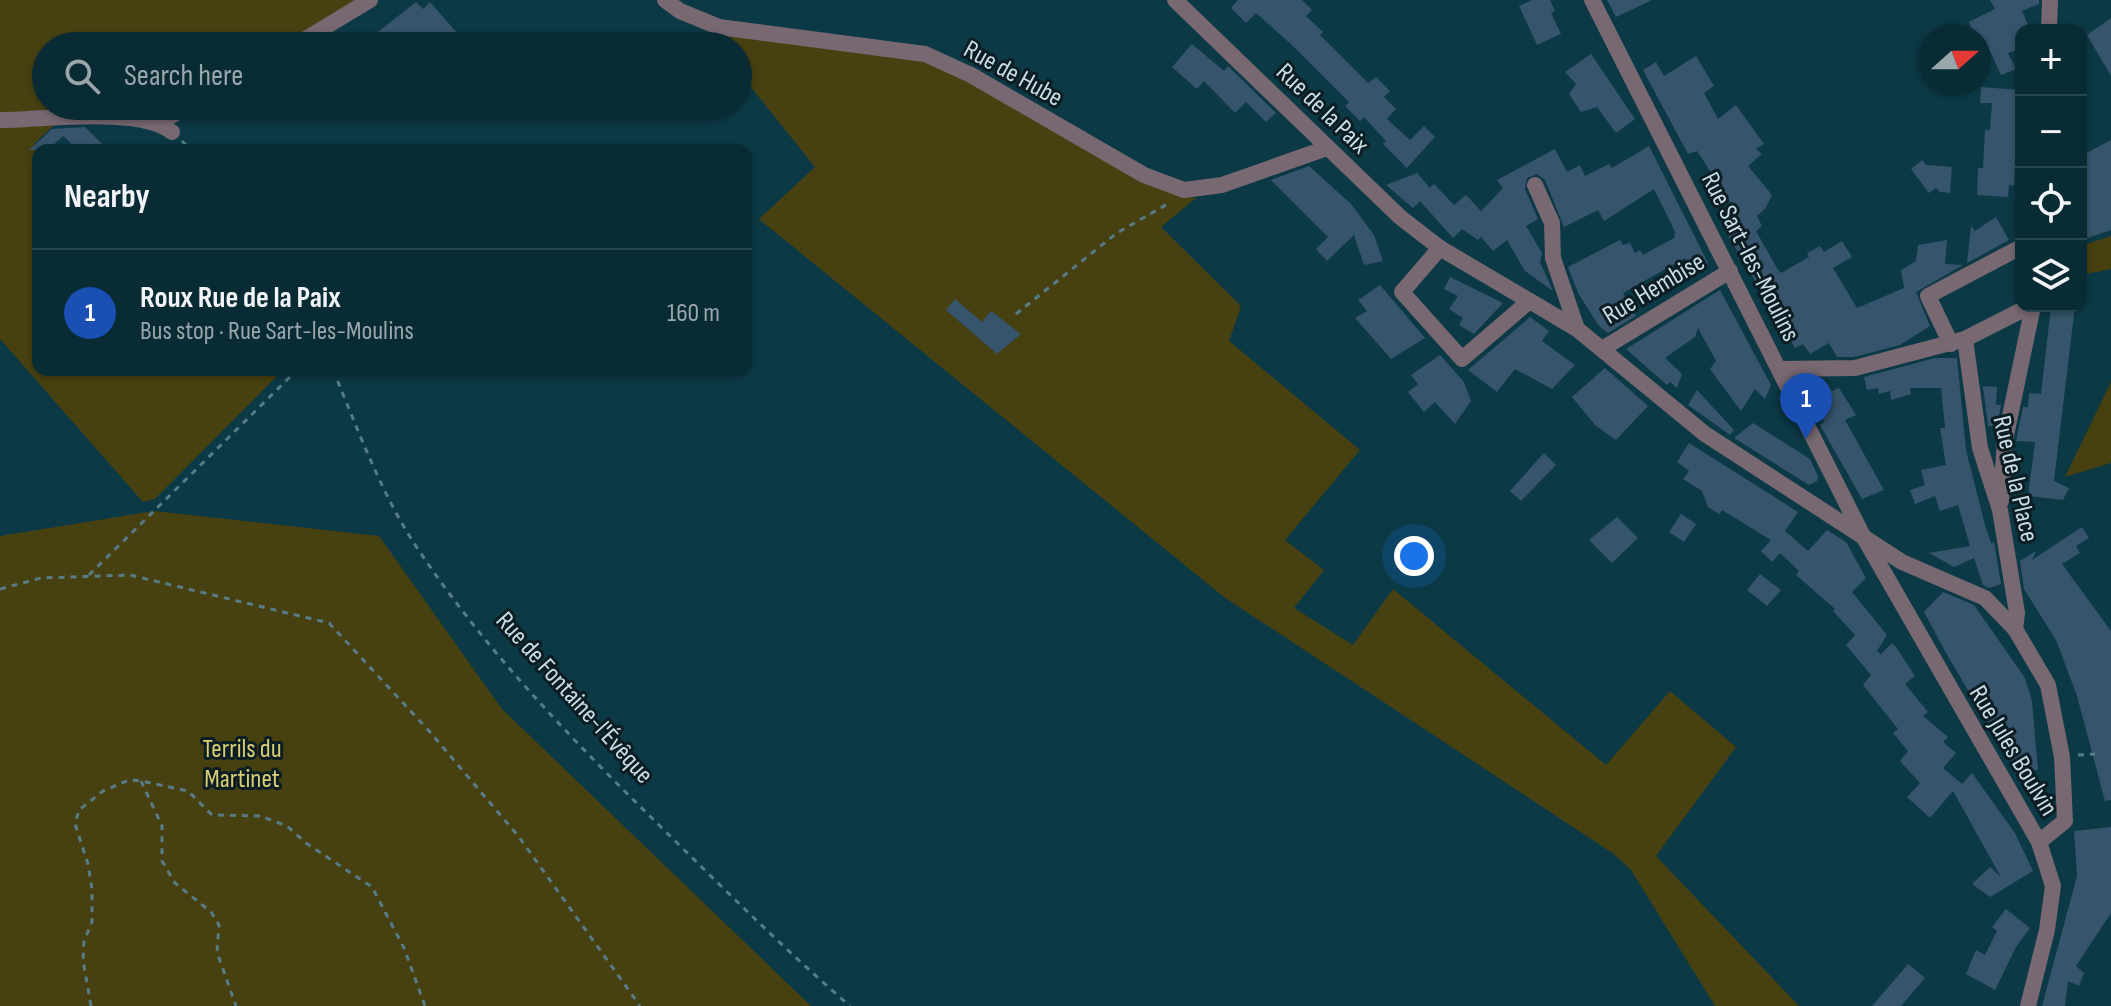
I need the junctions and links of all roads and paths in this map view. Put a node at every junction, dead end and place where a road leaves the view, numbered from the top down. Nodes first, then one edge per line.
1 (370, 0) edge
2 (665, 0) edge
3 (1175, 0) edge
4 (1592, 0) edge
5 (2050, 0) edge
6 (2049, 24) edge
7 (317, 32) edge
8 (32, 119) edge
9 (0, 120) edge
10 (134, 120) edge
11 (174, 120) edge
12 (1327, 148) junction
13 (1535, 185) dead end
14 (1184, 190) junction
15 (1440, 248) junction
16 (2015, 250) edge
17 (1730, 271) junction
18 (1527, 303) junction
19 (2018, 312) edge
20 (2030, 312) edge
21 (1016, 314) dead end
22 (1577, 329) junction
23 (1958, 341) junction
24 (1602, 349) junction
25 (1780, 369) junction
26 (291, 376) edge
27 (336, 376) edge
28 (2000, 510) junction
29 (1863, 536) junction
30 (87, 576) junction
31 (0, 589) edge
32 (2015, 629) junction
33 (141, 781) junction
34 (2039, 842) junction
35 (91, 1006) edge
36 (236, 1006) edge
37 (425, 1006) edge
38 (640, 1006) edge
39 (850, 1006) edge
40 (2028, 1006) edge

1 - 7 street
2 - 14 street, Rue de Hube
3 - 12 street, Rue de la Paix
4 - 17 street, Rue Sart-les-Moulins
5 - 6 street
8 - 9 street
10 - 11 street
12 - 14 street, Rue de Hube
12 - 15 street, Rue de la Paix
13 - 22 street
14 - 21 path
15 - 18 street, Rue de la Paix
15 - 18 street
16 - 23 street, Rue de la Place
17 - 24 street, Rue Hembise
17 - 25 street, Rue Sart-les-Moulins
18 - 22 street, Rue de la Paix
19 - 23 street
20 - 28 street
22 - 24 street, Rue de la Paix
23 - 25 street
23 - 28 street, Rue de la Place
24 - 29 street, Rue de la Paix
25 - 29 street, Rue Sart-les-Moulins
26 - 30 path
27 - 39 path, Rue de Fontaine-l'Évêque
28 - 32 street, Rue de la Place
29 - 32 street, Rue de la Paix
29 - 34 street, Rue Jules Boulvin
30 - 31 path
30 - 38 path
32 - 34 street
33 - 35 path
33 - 36 path
33 - 37 path
34 - 40 street, Rue Jules Boulvin

